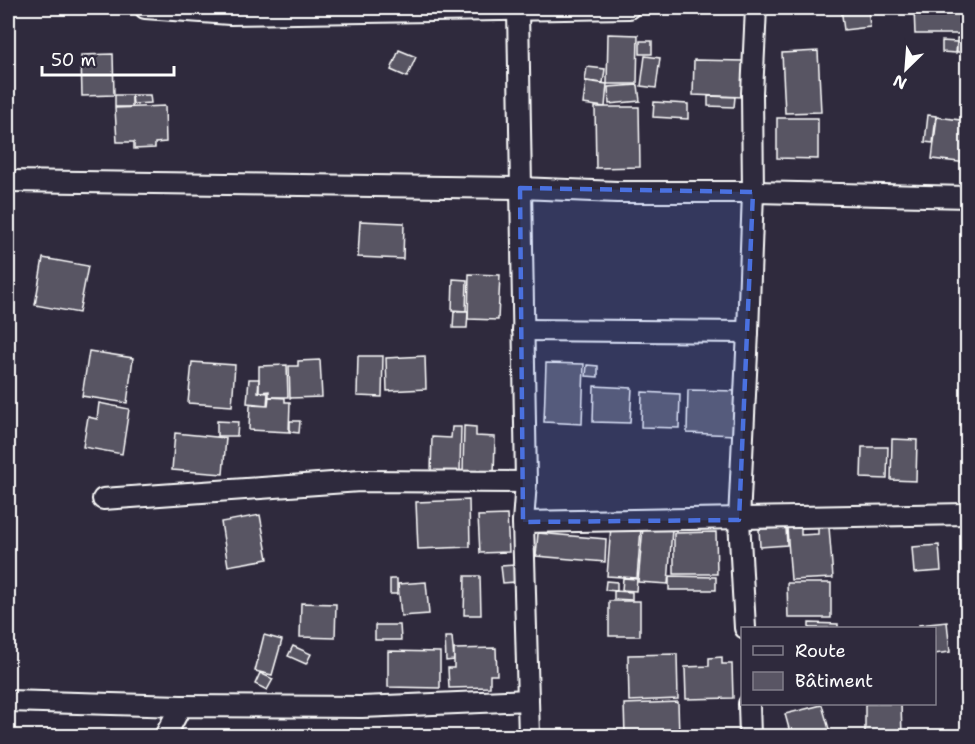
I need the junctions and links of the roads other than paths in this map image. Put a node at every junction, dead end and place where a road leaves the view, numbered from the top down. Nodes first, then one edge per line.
1 (145, 8) edge
2 (629, 8) edge
3 (756, 8) edge
4 (517, 9) edge
5 (8, 181) edge
6 (520, 188) junction
7 (753, 192) junction
8 (968, 197) edge
9 (523, 330) junction
10 (748, 332) junction
11 (526, 482) junction
12 (103, 499) dead end
13 (968, 514) edge
14 (739, 520) junction
15 (523, 522) junction
16 (745, 627) edge
17 (528, 700) junction
18 (8, 701) edge
19 (748, 705) edge
20 (182, 706) junction
21 (165, 736) edge
22 (529, 736) edge
23 (750, 736) edge

1 - 4 street
2 - 4 street
3 - 7 street
4 - 6 street
5 - 6 street
6 - 7 street
6 - 9 street
7 - 8 street
7 - 10 street
9 - 10 street
9 - 11 street
10 - 14 street
11 - 12 street
11 - 15 street
13 - 14 street
14 - 15 street
14 - 16 street
15 - 17 street
17 - 20 street
17 - 22 street
18 - 20 street
19 - 23 street
20 - 21 street

